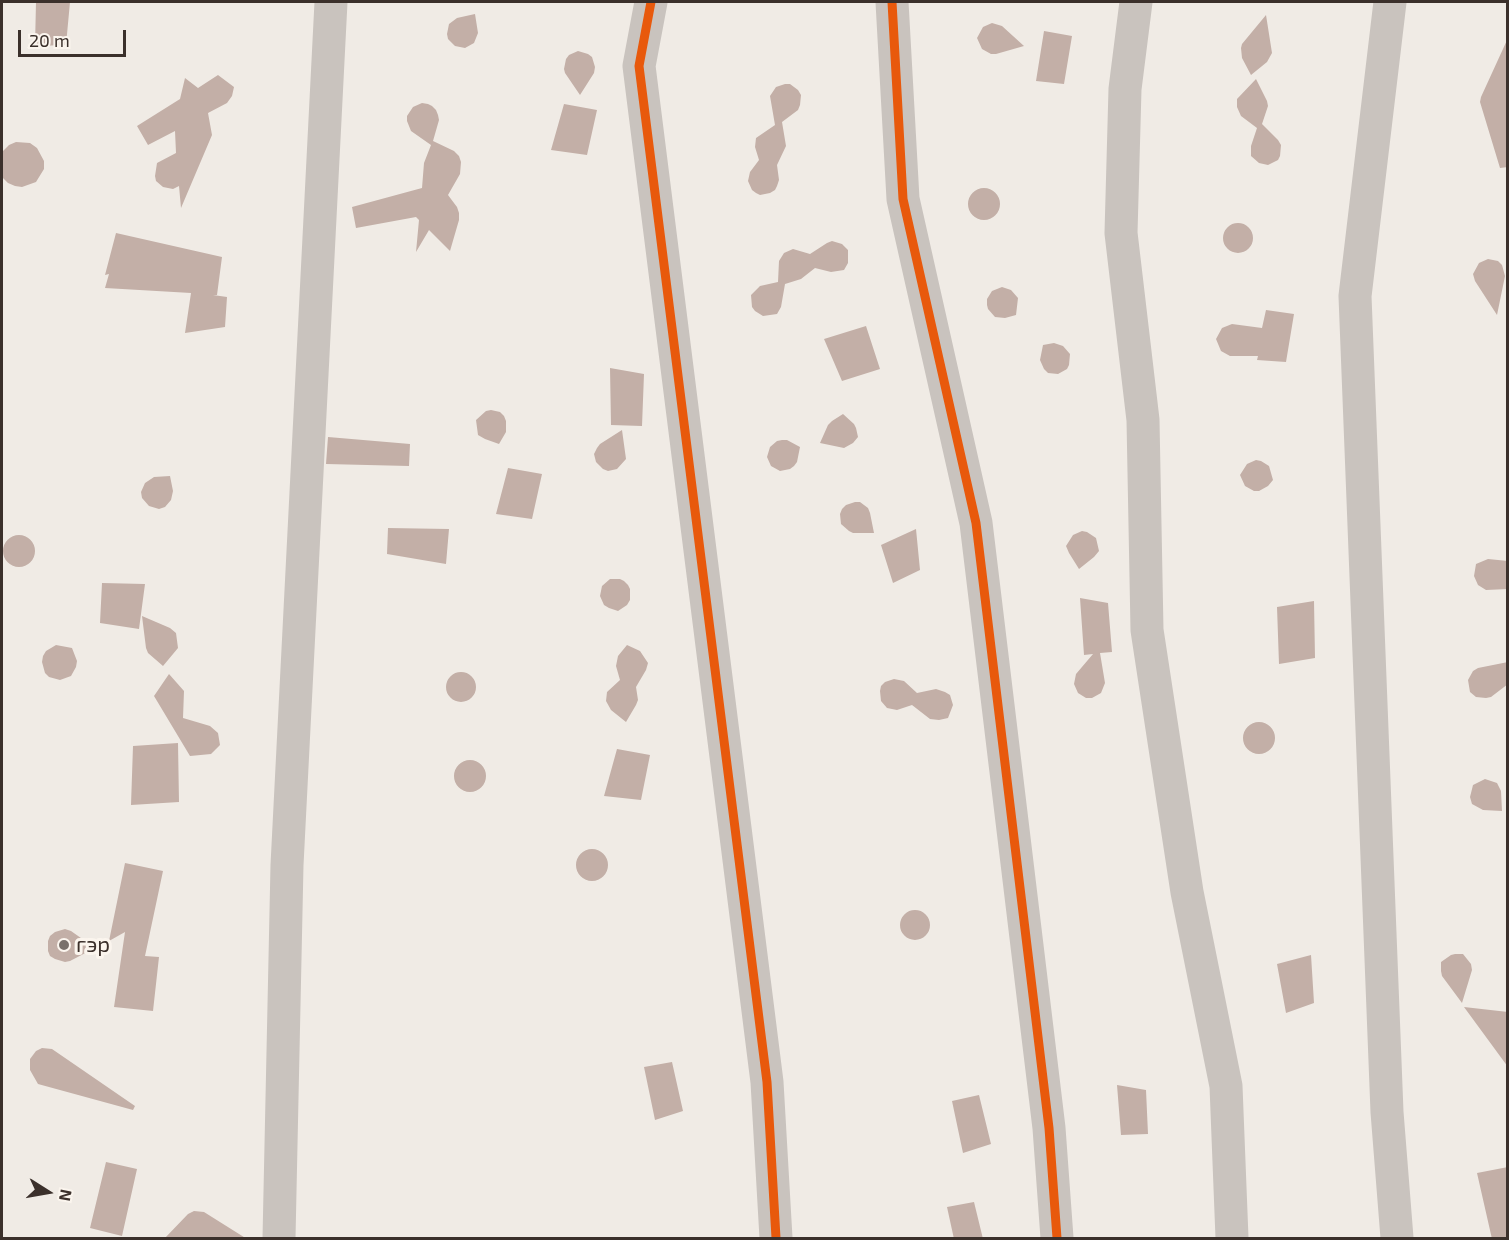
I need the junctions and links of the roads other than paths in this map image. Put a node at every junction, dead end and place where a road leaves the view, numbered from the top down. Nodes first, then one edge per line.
1 (331, 2) edge
2 (651, 2) edge
3 (892, 2) edge
4 (1136, 2) edge
5 (1390, 2) edge
6 (279, 1239) edge
7 (776, 1239) edge
8 (1057, 1239) edge
9 (1232, 1239) edge
10 (1397, 1239) edge

1 - 6 street
2 - 7 street
3 - 8 street
4 - 9 street
5 - 10 street

